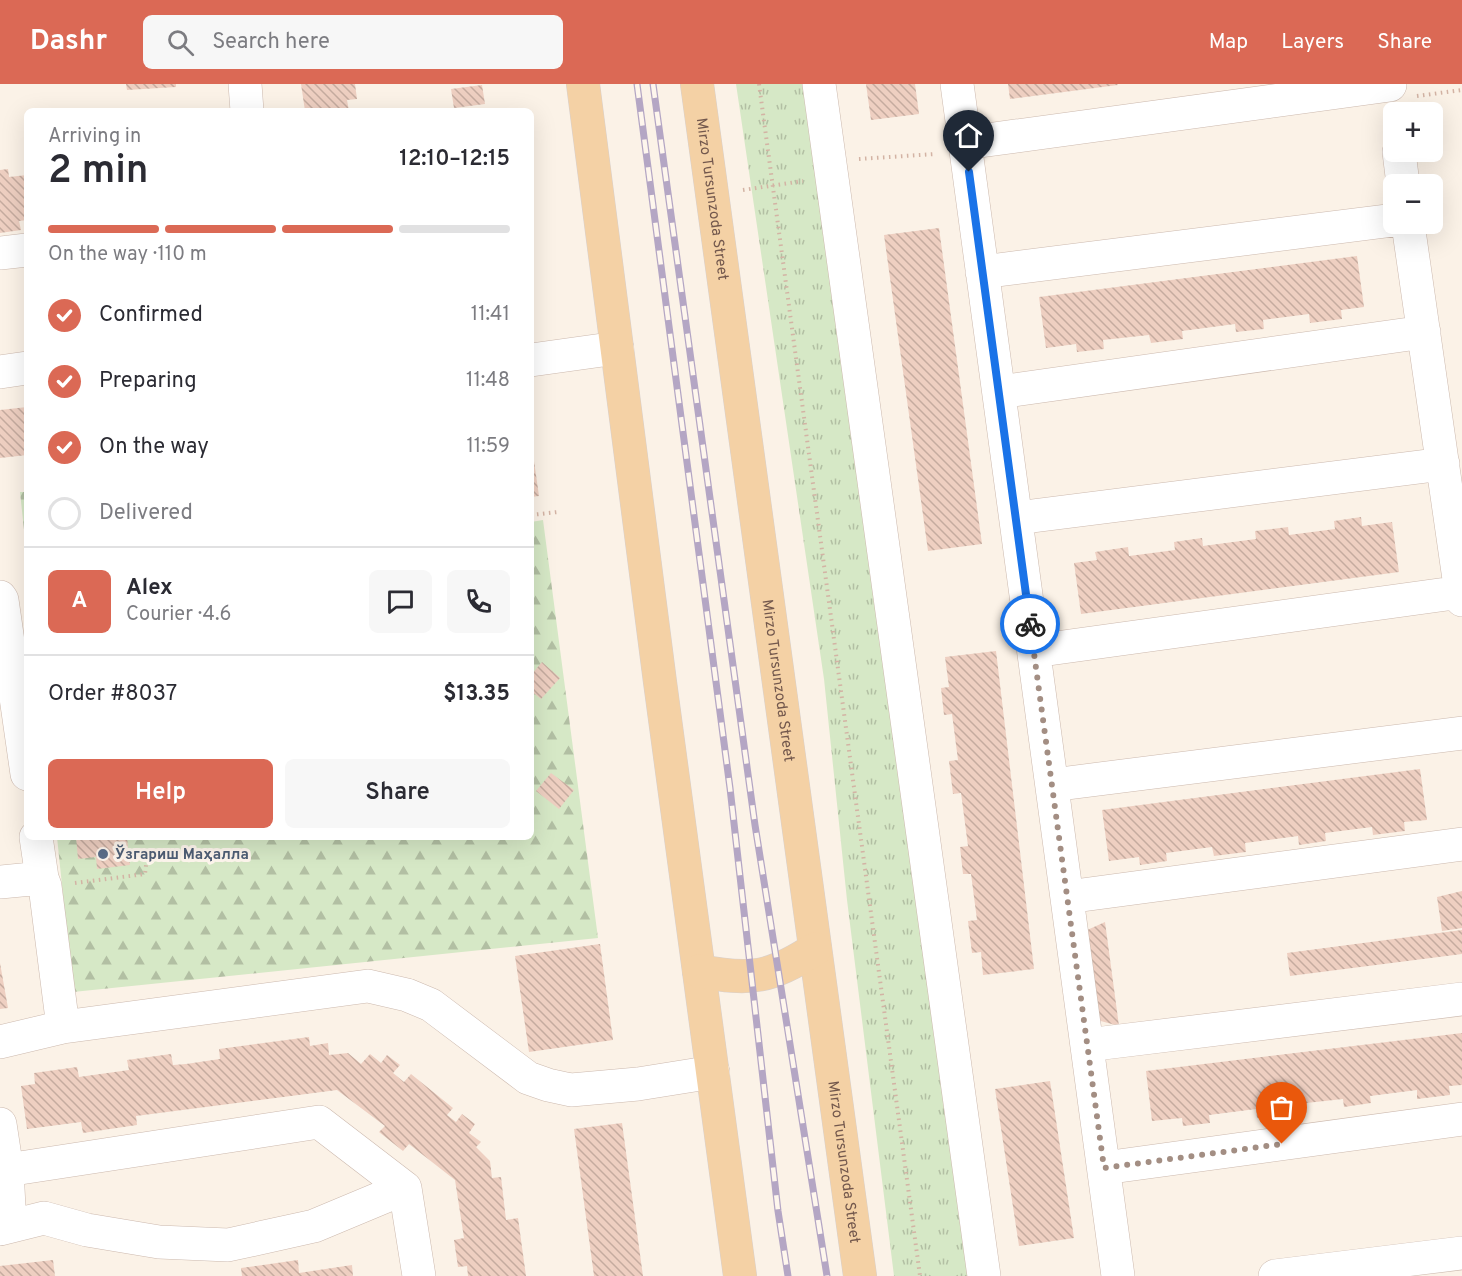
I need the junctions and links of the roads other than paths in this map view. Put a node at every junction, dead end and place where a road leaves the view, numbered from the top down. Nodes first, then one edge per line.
1 (245, 84) edge
2 (583, 84) edge
3 (697, 84) edge
4 (819, 84) edge
5 (957, 84) edge
6 (1397, 94) edge
7 (247, 108) edge
8 (965, 143) junction
9 (1383, 221) edge
10 (1409, 234) edge
11 (24, 250) edge
12 (0, 253) edge
13 (982, 272) junction
14 (1424, 332) junction
15 (617, 348) junction
16 (534, 360) edge
17 (24, 368) edge
18 (0, 372) edge
19 (999, 392) junction
20 (1449, 411) edge
21 (1443, 464) junction
22 (1017, 518) junction
23 (1459, 559) edge
24 (1462, 596) edge
25 (0, 597) edge
26 (1034, 651) junction
27 (1462, 733) edge
28 (17, 759) edge
29 (1052, 785) junction
30 (36, 840) edge
31 (1462, 844) edge
32 (0, 882) edge
33 (43, 882) junction
34 (1067, 897) junction
35 (815, 949) junction
36 (699, 971) junction
37 (1462, 999) edge
38 (63, 1027) junction
39 (0, 1042) edge
40 (1087, 1045) junction
41 (713, 1072) junction
42 (1462, 1119) edge
43 (0, 1124) edge
44 (1104, 1168) junction
45 (7, 1170) junction
46 (405, 1188) junction
47 (5, 1228) edge
48 (1462, 1253) edge
49 (419, 1276) edge
50 (740, 1276) edge
51 (860, 1276) edge
52 (984, 1276) edge
53 (1119, 1276) edge
54 (1275, 1276) edge

1 - 7 street
2 - 15 main road
3 - 35 main road, Mirzo Tursunzoda Street
4 - 52 street
5 - 8 street
6 - 8 street
8 - 13 street
9 - 13 street
10 - 14 street
11 - 12 street
13 - 19 street
14 - 19 street
14 - 20 street
15 - 16 street
15 - 36 main road
17 - 18 street
19 - 22 street
20 - 21 street
21 - 22 street
21 - 23 street
22 - 26 street
23 - 24 street
24 - 26 street
25 - 28 street
26 - 29 street
27 - 29 street
29 - 34 street
30 - 33 street
31 - 34 street
32 - 33 street
33 - 38 street
34 - 40 street
35 - 36 main road
35 - 51 main road, Mirzo Tursunzoda Street
36 - 41 main road
37 - 40 street
38 - 39 street
38 - 41 street
40 - 44 street
41 - 50 main road
42 - 44 street
43 - 45 street
44 - 53 street
45 - 46 street
45 - 47 street
46 - 47 street
46 - 49 street
48 - 54 street

